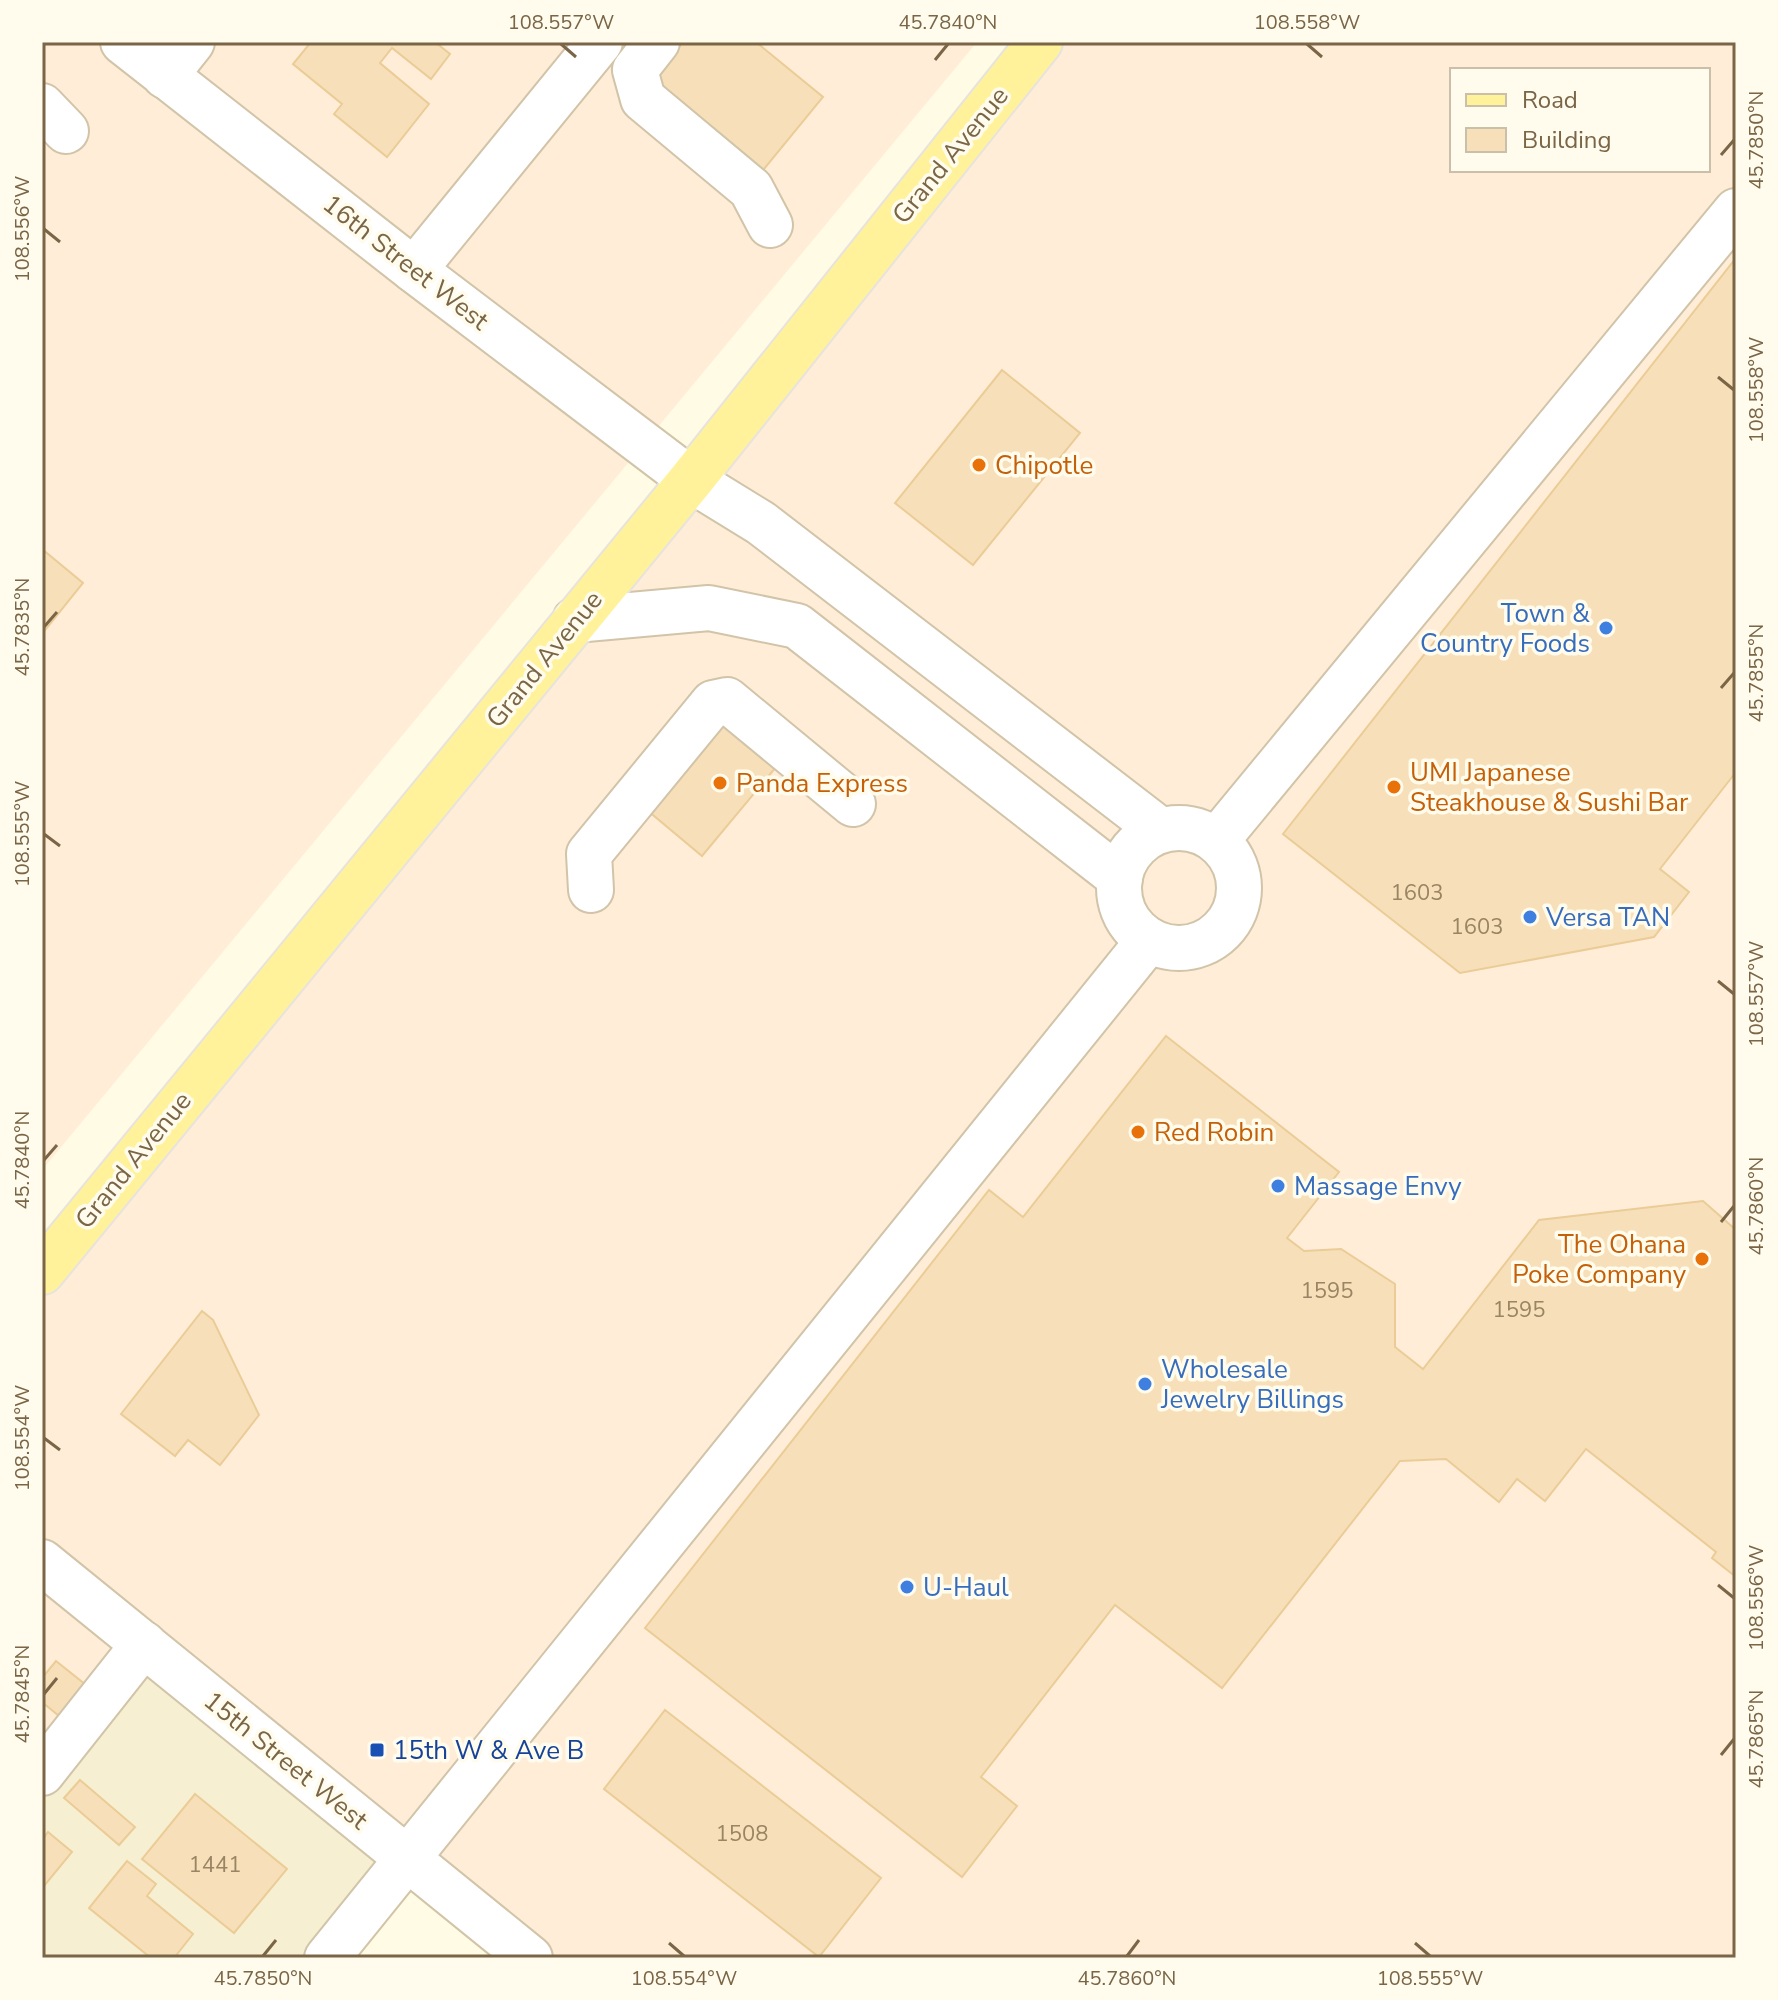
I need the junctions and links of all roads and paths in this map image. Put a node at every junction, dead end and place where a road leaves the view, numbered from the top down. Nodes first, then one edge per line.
1 (123, 42) edge
2 (192, 42) edge
3 (600, 42) edge
4 (657, 42) edge
5 (1040, 42) edge
6 (165, 76) junction
7 (1736, 211) edge
8 (770, 225) dead end
9 (414, 270) junction
10 (691, 480) junction
11 (575, 620) junction
12 (853, 804) dead end
13 (1160, 830) junction
14 (1217, 840) junction
15 (1120, 878) junction
16 (591, 890) dead end
17 (1149, 940) junction
18 (42, 1272) edge
19 (42, 1562) edge
20 (144, 1644) junction
21 (42, 1773) edge
22 (407, 1858) junction
23 (327, 1958) edge
24 (530, 1958) edge

1 - 6 street, 16th Street West
2 - 6 street
3 - 9 street
4 - 8 street
5 - 10 main road, Grand Avenue
6 - 9 street, 16th Street West
7 - 14 street
9 - 10 street, 16th Street West
10 - 11 main road, Grand Avenue
10 - 13 street, 16th Street West
11 - 15 street
11 - 18 main road, Grand Avenue
12 - 16 street
13 - 14 street
13 - 15 street
14 - 17 street
15 - 17 street
17 - 22 street
19 - 20 street, 15th Street West
20 - 21 street
20 - 22 street, 15th Street West
22 - 23 street
22 - 24 street, 15th Street West

